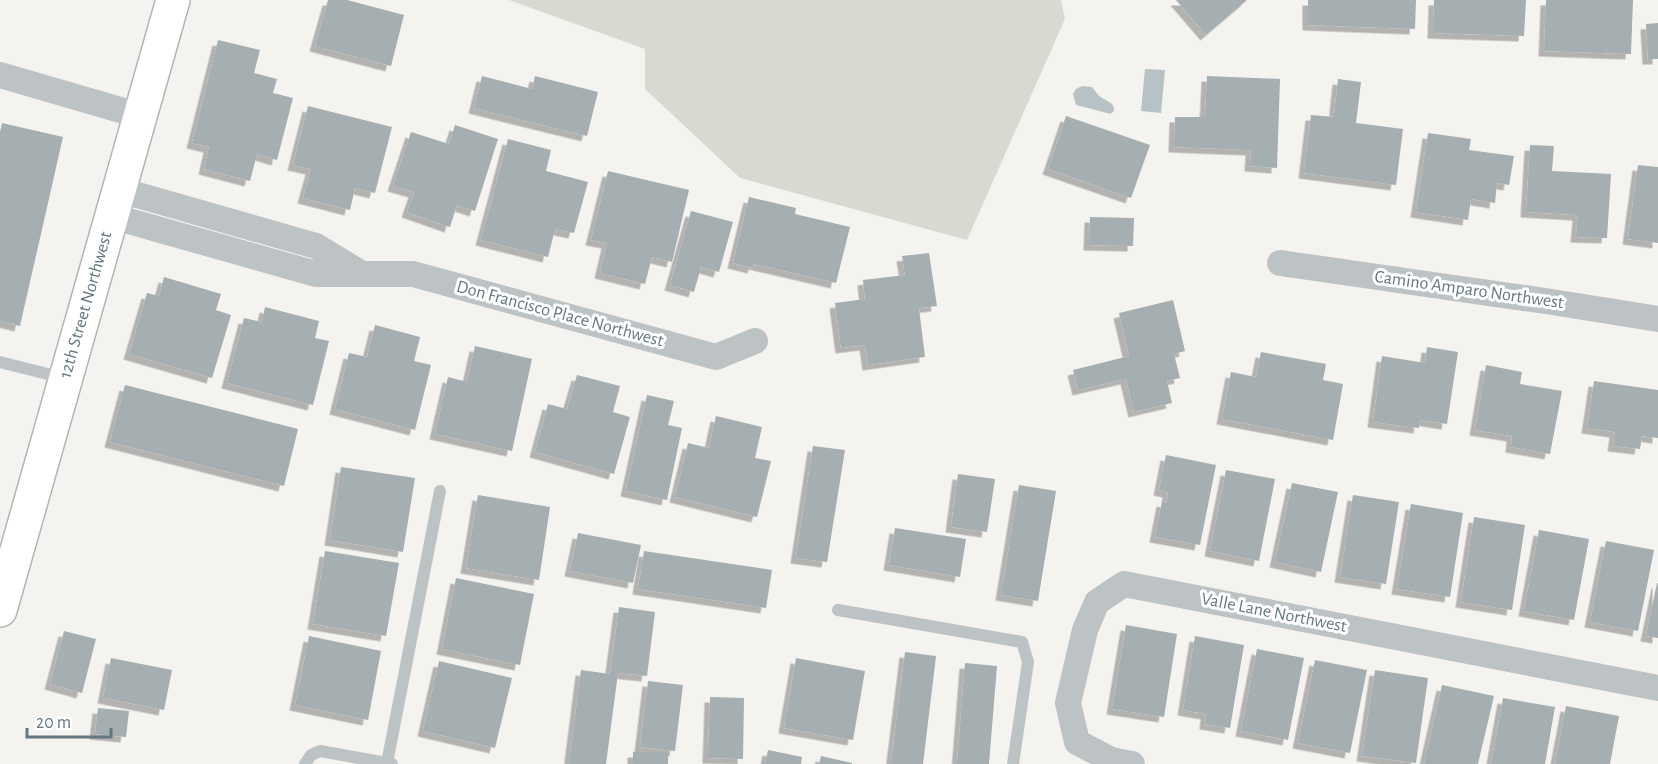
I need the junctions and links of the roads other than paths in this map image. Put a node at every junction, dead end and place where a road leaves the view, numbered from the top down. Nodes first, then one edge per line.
1 (173, 0) edge
2 (0, 75) edge
3 (141, 116) junction
4 (116, 203) junction
5 (1280, 262) dead end
6 (1658, 319) edge
7 (755, 341) dead end
8 (0, 362) edge
9 (65, 379) junction
10 (440, 491) dead end
11 (2, 598) edge
12 (838, 610) dead end
13 (1658, 688) edge
14 (390, 763) edge
15 (305, 764) edge
16 (1013, 764) edge
17 (1132, 764) edge

1 - 3 main road, 12th Street Northwest
2 - 3 street
3 - 4 main road, 12th Street Northwest
4 - 7 street, Don Francisco Place Northwest
4 - 9 main road, 12th Street Northwest
5 - 6 street, Camino Amparo Northwest
8 - 9 lane
9 - 11 main road, 12th Street Northwest
10 - 14 lane
12 - 16 lane
13 - 17 street, Valle Lane Northwest
14 - 15 lane

